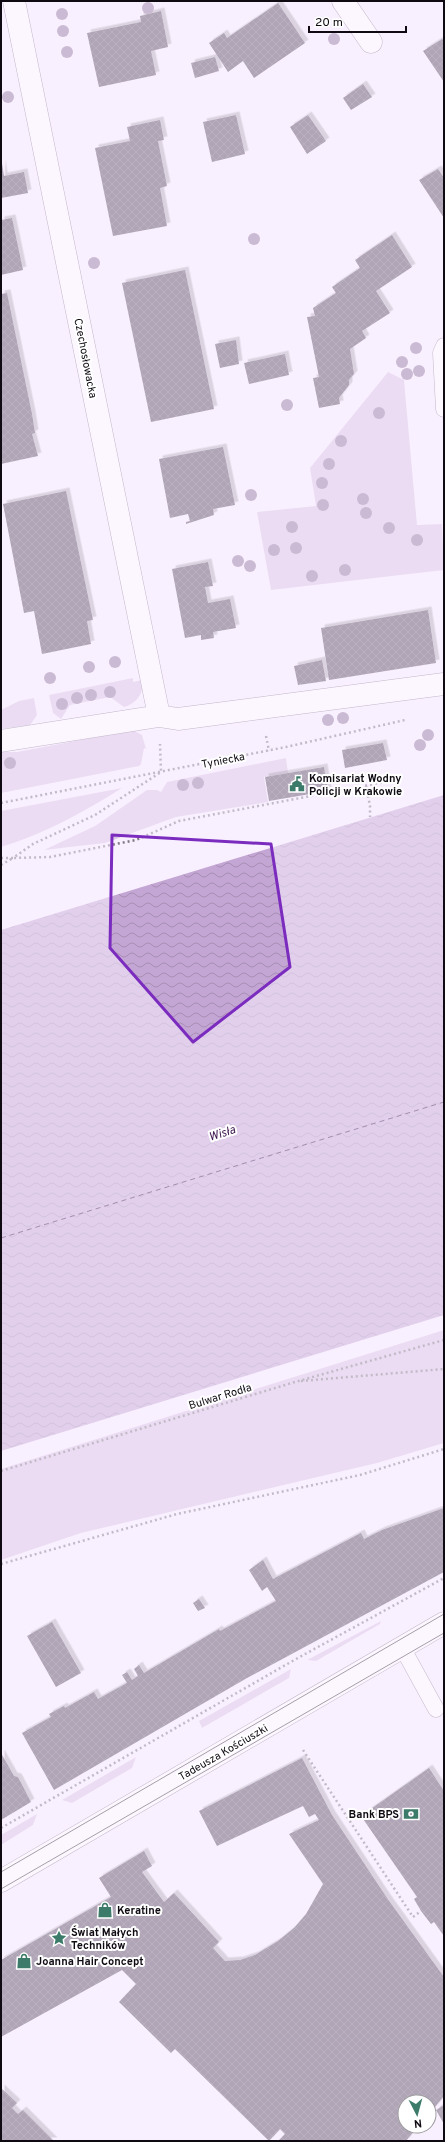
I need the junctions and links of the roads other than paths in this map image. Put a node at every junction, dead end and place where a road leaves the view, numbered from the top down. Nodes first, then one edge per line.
1 (14, 1) edge
2 (343, 1) edge
3 (371, 42) dead end
4 (444, 346) edge
5 (444, 409) edge
6 (444, 684) edge
7 (159, 716) junction
8 (1, 741) edge
9 (444, 1623) edge
10 (402, 1647) junction
11 (436, 1709) dead end
12 (1, 1881) edge

1 - 7 street, Czechosłowacka
2 - 3 street
4 - 5 lane
6 - 7 street
7 - 8 street
9 - 10 street, Tadeusza Kościuszki
10 - 11 lane
10 - 12 street, Tadeusza Kościuszki

